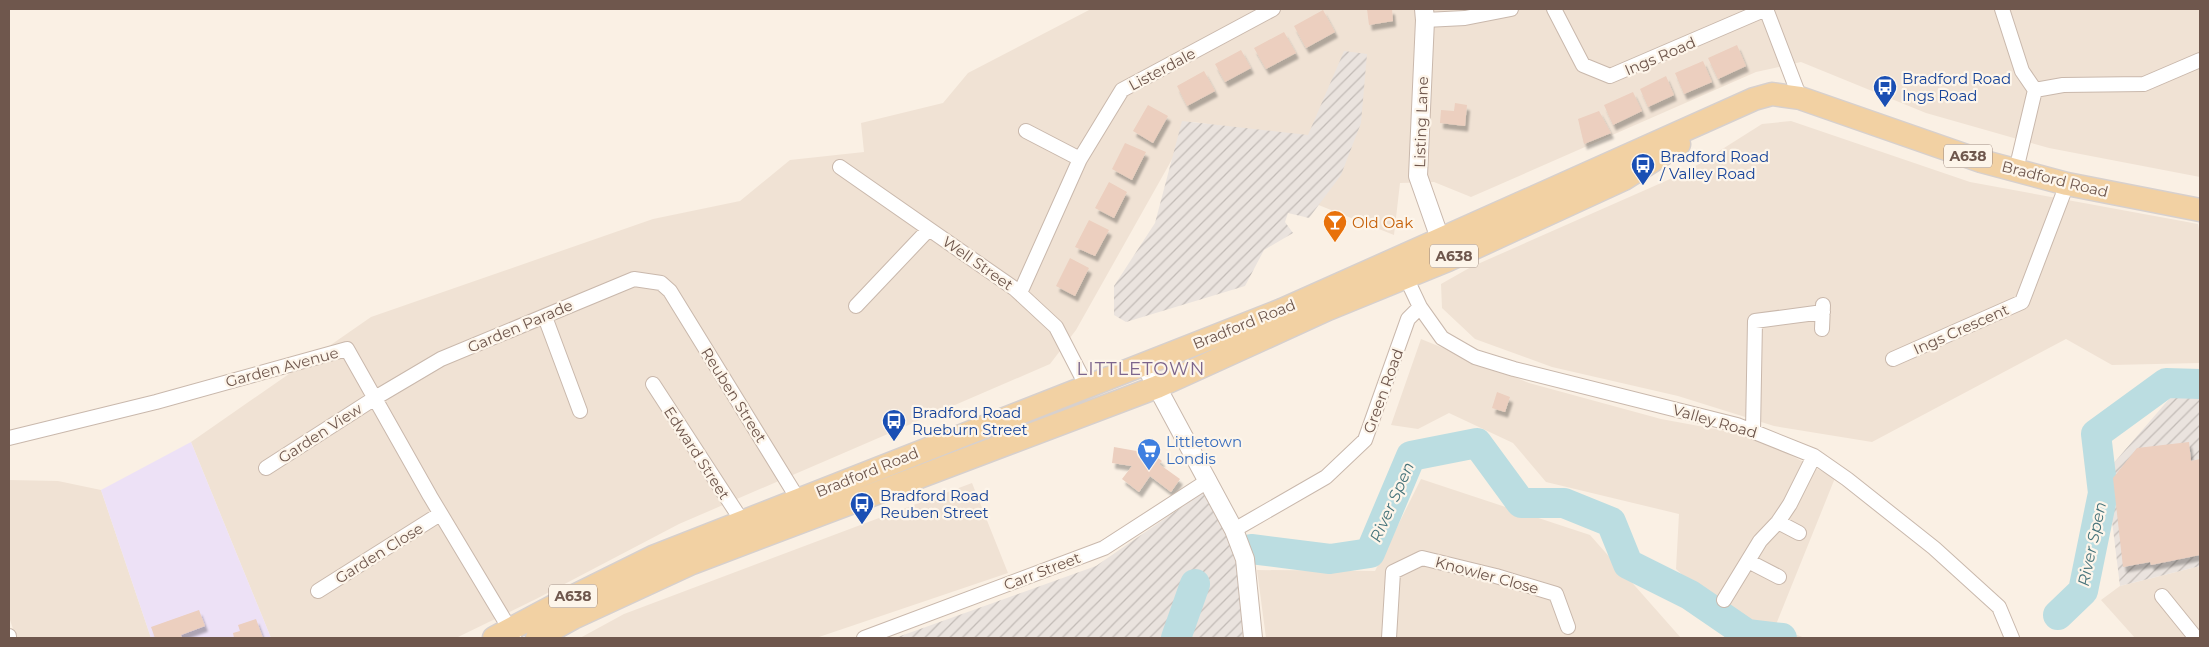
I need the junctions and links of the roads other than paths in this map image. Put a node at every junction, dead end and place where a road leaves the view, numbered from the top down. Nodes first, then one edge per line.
1 (1273, 9) edge
2 (1512, 9) edge
3 (1554, 9) edge
4 (1766, 9) edge
5 (2002, 9) edge
6 (1424, 14) edge
7 (2200, 60) edge
8 (2034, 90) junction
9 (1800, 98) junction
10 (1026, 131) dead end
11 (1080, 160) junction
12 (840, 167) dead end
13 (2016, 170) junction
14 (2067, 184) junction
15 (2200, 210) edge
16 (929, 229) junction
17 (1444, 250) junction
18 (1401, 269) junction
19 (670, 291) joint
20 (1020, 293) junction
21 (856, 306) dead end
22 (1420, 307) junction
23 (545, 317) junction
24 (1822, 329) dead end
25 (1893, 359) dead end
26 (1144, 364) junction
27 (653, 384) dead end
28 (1086, 386) junction
29 (1156, 387) junction
30 (375, 398) junction
31 (580, 412) dead end
32 (1754, 431) junction
33 (9, 438) edge
34 (1814, 456) junction
35 (266, 468) dead end
36 (1208, 480) junction
37 (798, 500) junction
38 (440, 514) junction
39 (742, 521) junction
40 (1778, 522) junction
41 (1234, 530) junction
42 (1799, 533) dead end
43 (1748, 561) junction
44 (1779, 577) dead end
45 (318, 591) dead end
46 (2162, 596) dead end
47 (1724, 600) dead end
48 (1568, 627) dead end
49 (507, 636) edge
50 (537, 638) edge
51 (864, 638) edge
52 (1253, 638) edge
53 (1390, 638) edge
54 (2012, 638) edge
55 (2196, 638) edge

1 - 11 street, Listerdale
2 - 6 street
3 - 4 street, Ings Road
4 - 9 street
5 - 8 street
6 - 17 street, Listing Lane
7 - 8 street
8 - 13 street
9 - 13 main road, Bradford Road / A638
9 - 17 main road, Bradford Road / A638
10 - 11 street
11 - 20 street, Listerdale
12 - 16 street, Well Street
13 - 14 main road, Bradford Road / A638
14 - 15 main road, Bradford Road / A638
14 - 25 street, Ings Crescent
16 - 20 street, Well Street
16 - 21 street
17 - 18 main road, Bradford Road / A638
18 - 22 street, Valley Road
18 - 26 main road, Bradford Road / A638
18 - 29 main road, Bradford Road / A638
19 - 23 street, Garden Parade
19 - 37 street, Reuben Street
20 - 28 street, Well Street
22 - 32 street, Valley Road
22 - 41 street, Green Road
23 - 30 street, Garden Parade
23 - 31 street
24 - 32 street
26 - 28 main road, Bradford Road / A638
26 - 29 street
27 - 39 street, Edward Street
28 - 37 main road, Bradford Road / A638
29 - 36 street
29 - 50 main road, Bradford Road / A638
30 - 33 street, Garden Avenue
30 - 35 street, Garden View
30 - 38 street, Garden Avenue
32 - 34 street, Valley Road
34 - 40 street
34 - 54 street, Valley Road
36 - 41 street
36 - 51 street, Carr Street
37 - 39 main road, Bradford Road / A638
38 - 45 street, Garden Close
38 - 49 street, Garden Avenue
39 - 49 main road, Bradford Road / A638
40 - 42 street
40 - 43 street
41 - 52 street
43 - 44 street
43 - 47 street
46 - 55 street
48 - 53 street, Knowler Close

